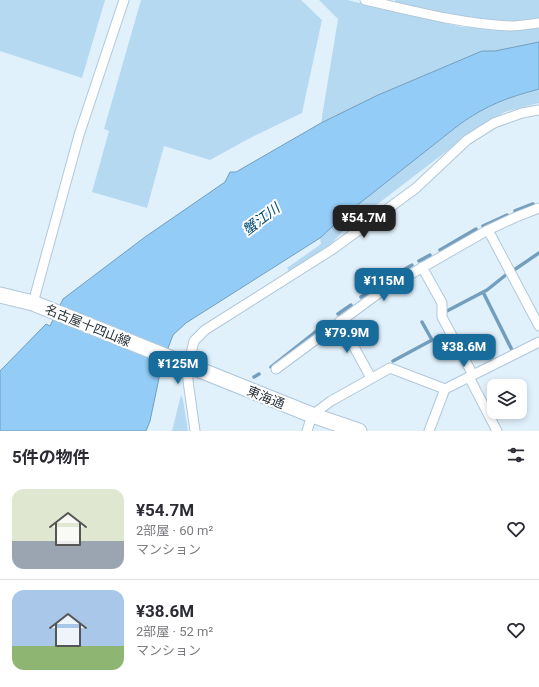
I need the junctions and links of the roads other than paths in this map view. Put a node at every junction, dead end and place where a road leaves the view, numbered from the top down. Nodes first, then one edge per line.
1 (124, 0) edge
2 (365, 0) edge
3 (539, 23) edge
4 (539, 110) edge
5 (539, 208) edge
6 (488, 230) junction
7 (422, 267) junction
8 (0, 295) edge
9 (32, 303) junction
10 (340, 321) junction
11 (539, 326) edge
12 (539, 342) edge
13 (174, 360) joint
14 (188, 366) junction
15 (276, 369) dead end
16 (471, 376) junction
17 (371, 378) junction
18 (445, 389) junction
19 (312, 416) junction
20 (195, 431) edge
21 (307, 431) edge
22 (359, 431) edge
23 (429, 431) edge
24 (497, 431) edge

1 - 9 street
2 - 3 street
4 - 14 street
5 - 6 street
6 - 7 street
6 - 11 street
7 - 10 street
7 - 16 street
8 - 9 main road, 名古屋十四山線
9 - 13 main road, 名古屋十四山線
10 - 15 street
10 - 17 street
12 - 16 street
13 - 14 main road, 東海通
14 - 19 main road, 東海通
14 - 20 street
16 - 18 street
16 - 24 street
17 - 18 street
17 - 19 street
18 - 23 street
19 - 21 street
19 - 22 main road, 東海通

